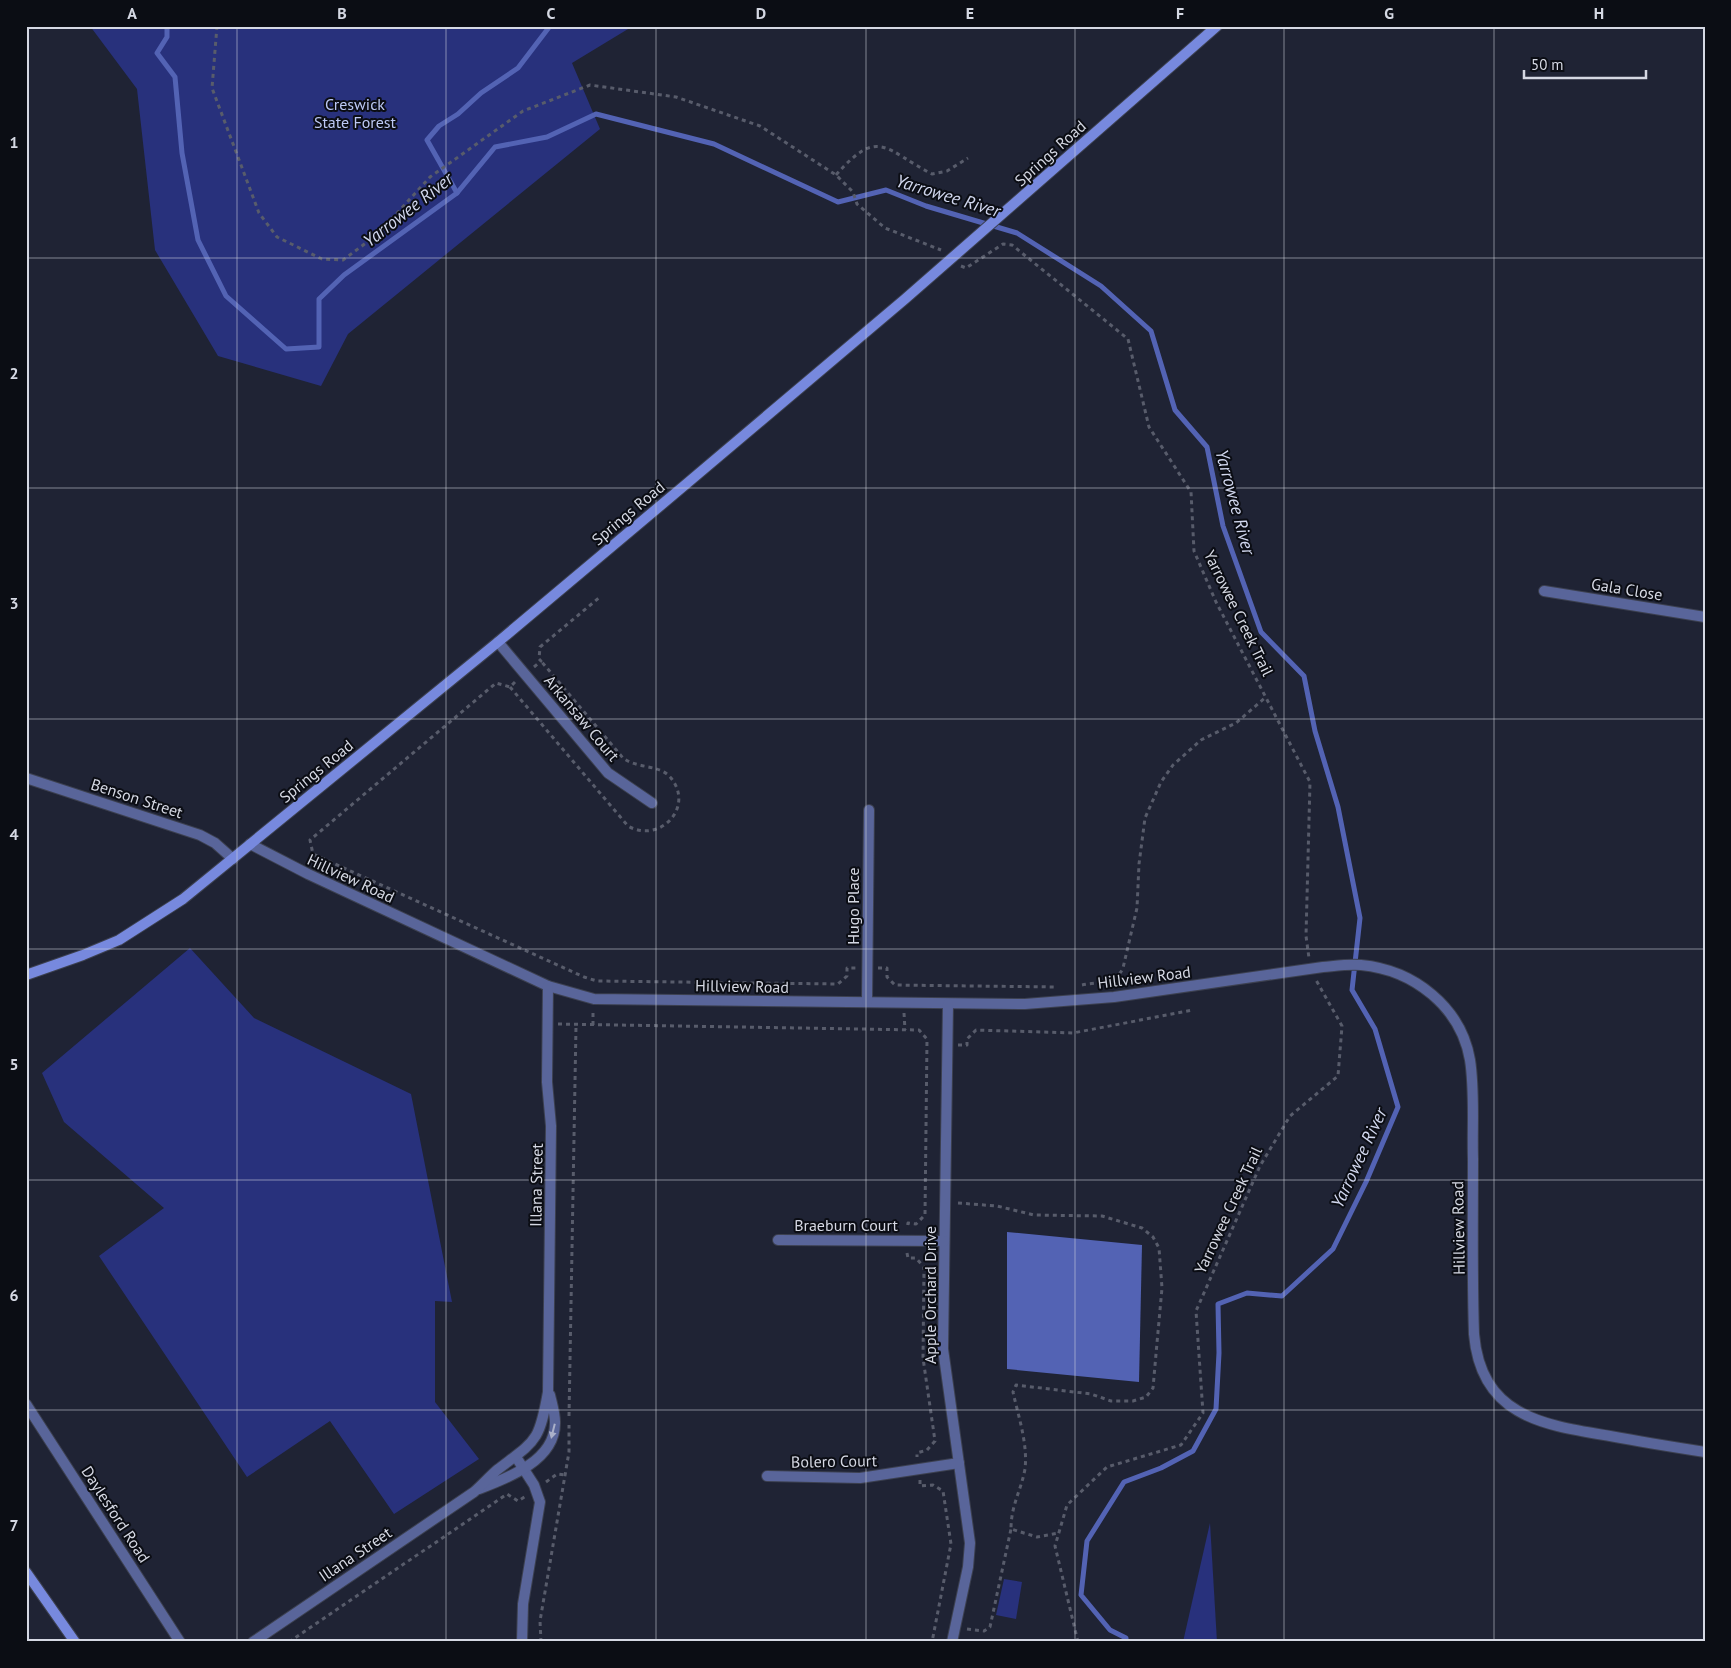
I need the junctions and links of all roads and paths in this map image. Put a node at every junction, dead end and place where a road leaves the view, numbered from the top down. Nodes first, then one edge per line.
1 (217, 26) edge
2 (1217, 26) edge
3 (968, 158) dead end
4 (836, 175) junction
5 (950, 259) junction
6 (1544, 591) dead end
7 (600, 596) dead end
8 (1705, 618) edge
9 (498, 642) junction
10 (533, 668) dead end
11 (518, 680) dead end
12 (1266, 697) junction
13 (26, 778) edge
14 (652, 803) dead end
15 (869, 810) dead end
16 (250, 844) junction
17 (233, 859) junction
18 (868, 968) junction
19 (1310, 968) junction
20 (26, 975) edge
21 (548, 986) junction
22 (1079, 986) dead end
23 (1060, 987) dead end
24 (867, 1002) junction
25 (948, 1004) junction
26 (1193, 1010) dead end
27 (548, 1024) junction
28 (576, 1026) junction
29 (927, 1045) junction
30 (948, 1045) junction
31 (945, 1202) junction
32 (778, 1240) dead end
33 (907, 1241) junction
34 (944, 1241) junction
35 (548, 1384) junction
36 (26, 1404) edge
37 (1705, 1452) edge
38 (516, 1457) junction
39 (959, 1463) junction
40 (523, 1468) junction
41 (918, 1470) junction
42 (565, 1475) junction
43 (768, 1476) dead end
44 (536, 1489) junction
45 (474, 1492) junction
46 (1011, 1529) junction
47 (1059, 1533) junction
48 (26, 1572) edge
49 (966, 1628) dead end
50 (75, 1642) edge
51 (180, 1642) edge
52 (253, 1642) edge
53 (289, 1642) edge
54 (522, 1642) edge
55 (541, 1642) edge
56 (932, 1642) edge
57 (952, 1642) edge
58 (1078, 1642) edge

1 - 4 path, Yarrowee Creek Trail
2 - 5 street, Springs Road
3 - 4 path
4 - 5 path, Yarrowee Creek Trail
5 - 9 street, Springs Road
5 - 12 path, Yarrowee Creek Trail
6 - 8 street, Gala Close
7 - 10 path
9 - 14 street, Arkansaw Court
9 - 16 street, Springs Road
11 - 18 path
12 - 19 path, Yarrowee Creek Trail
12 - 22 path
13 - 17 street, Benson Street
15 - 18 street, Hugo Place
16 - 17 street, Springs Road
16 - 21 street, Hillview Road
17 - 20 street, Springs Road
18 - 23 path
18 - 24 street, Hugo Place
19 - 25 street, Hillview Road
19 - 37 street, Hillview Road
19 - 47 path, Yarrowee Creek Trail
21 - 24 street, Hillview Road
21 - 27 street, Illana Street
24 - 25 street, Hillview Road
25 - 30 street, Apple Orchard Drive
26 - 30 path
27 - 28 path
27 - 35 street, Illana Street
28 - 29 path
28 - 42 path
29 - 30 path
29 - 33 path
30 - 31 street, Apple Orchard Drive
31 - 34 street, Apple Orchard Drive
31 - 46 path
32 - 33 street, Braeburn Court
33 - 34 street, Braeburn Court
33 - 41 path
34 - 39 street, Apple Orchard Drive
35 - 38 street, Illana Street
35 -> 40 street, Illana Street
36 - 51 street, Daylesford Road
38 - 40 street
38 - 45 street, Illana Street
39 - 41 street, Bolero Court
39 - 57 street, Apple Orchard Drive
40 - 44 street
40 - 45 street, Illana Street
41 - 43 street, Bolero Court
41 - 56 path
42 - 44 path
42 - 55 path
44 - 53 path
44 - 54 street
45 - 52 street, Illana Street
46 - 47 path
46 - 49 path
47 - 58 path, Yarrowee Creek Trail
48 - 50 street

